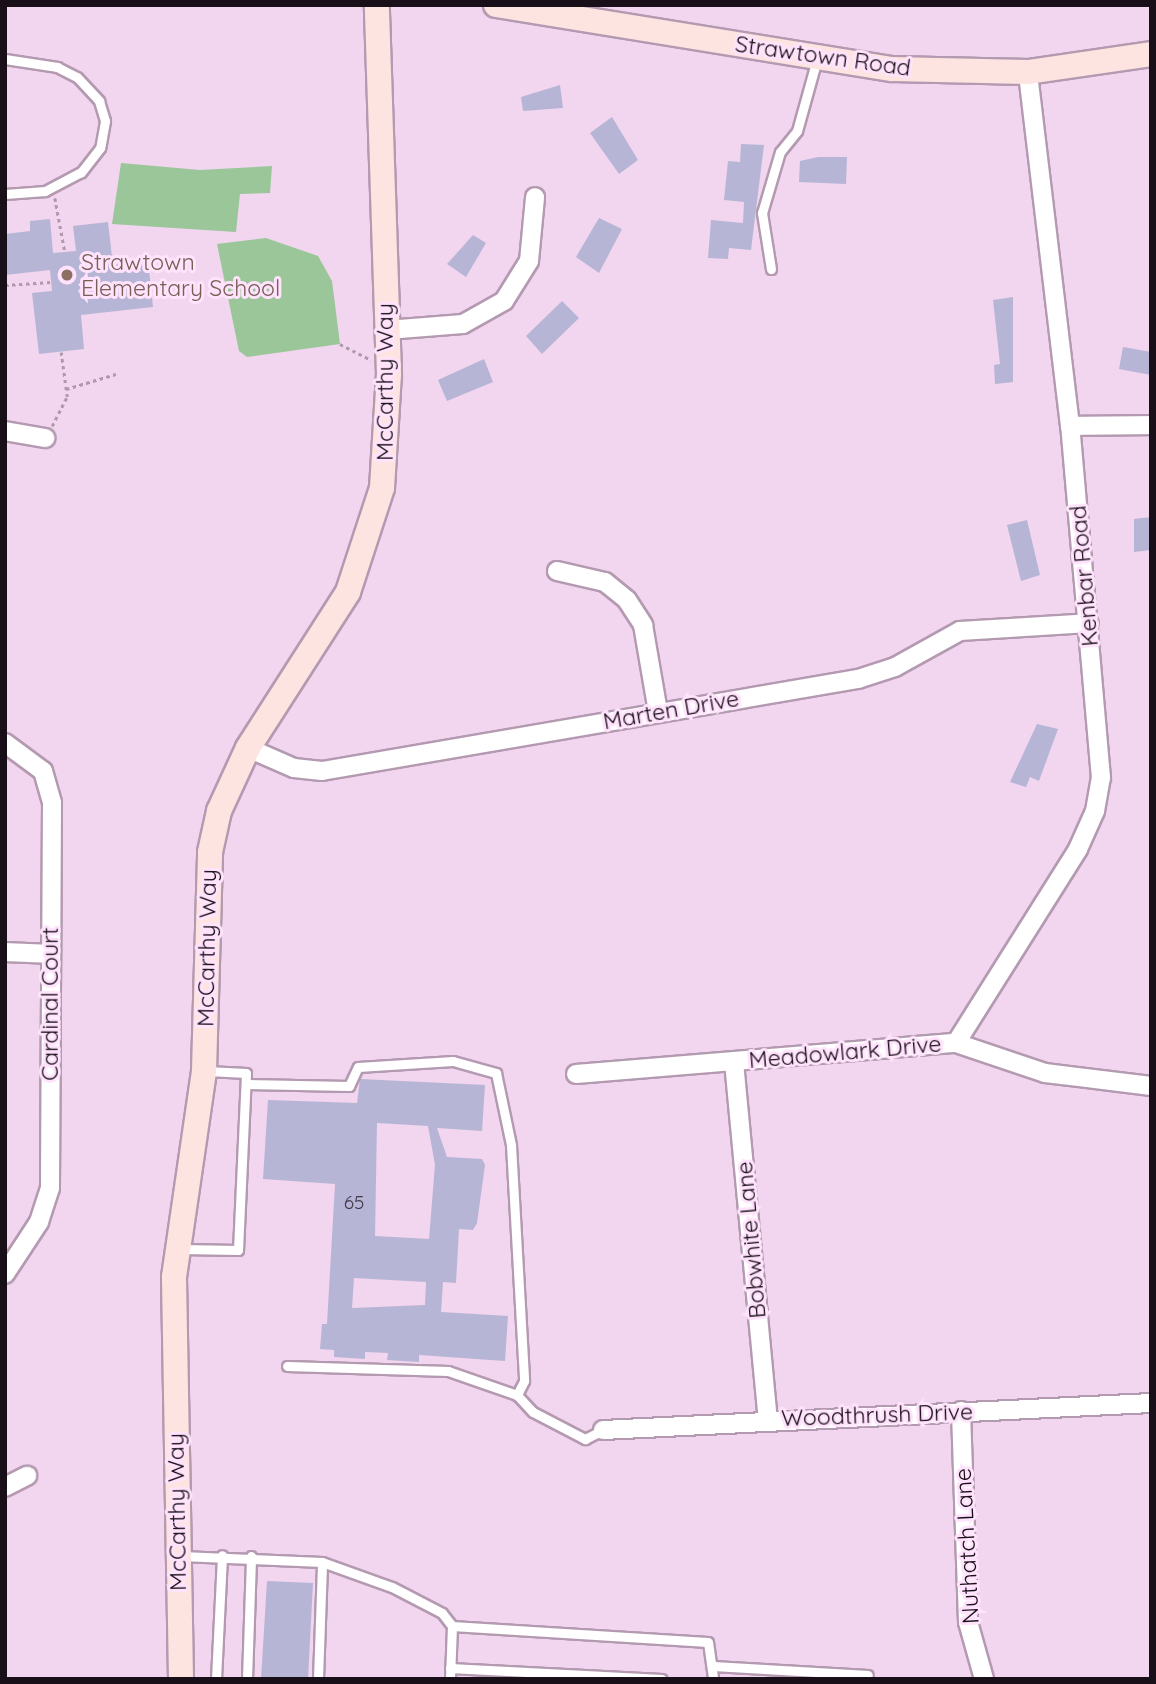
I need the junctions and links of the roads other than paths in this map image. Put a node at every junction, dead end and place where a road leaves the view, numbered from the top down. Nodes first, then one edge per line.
1 (377, 5) edge
2 (497, 5) edge
3 (1151, 54) edge
4 (817, 57) junction
5 (5, 59) edge
6 (1028, 72) junction
7 (5, 194) edge
8 (535, 197) dead end
9 (771, 270) dead end
10 (387, 330) junction
11 (1151, 425) edge
12 (1070, 426) junction
13 (5, 430) edge
14 (45, 438) road end
15 (557, 570) dead end
16 (1088, 623) junction
17 (657, 712) junction
18 (5, 743) edge
19 (248, 748) junction
20 (5, 952) edge
21 (50, 954) junction
22 (956, 1043) junction
23 (734, 1062) junction
24 (204, 1071) junction
25 (576, 1074) dead end
26 (246, 1084) junction
27 (1151, 1086) edge
28 (176, 1249) junction
29 (5, 1274) edge
30 (287, 1366) dead end
31 (517, 1395) junction
32 (1151, 1403) edge
33 (961, 1411) junction
34 (768, 1419) junction
35 (603, 1430) joint
36 (27, 1476) dead end
37 (5, 1486) edge
38 (222, 1555) junction
39 (251, 1556) junction
40 (177, 1557) junction
41 (322, 1562) junction
42 (452, 1626) junction
43 (713, 1666) junction
44 (450, 1668) junction
45 (868, 1675) dead end
46 (181, 1679) edge
47 (216, 1679) edge
48 (247, 1679) edge
49 (318, 1679) edge
50 (450, 1679) edge
51 (662, 1679) edge
52 (713, 1679) edge
53 (984, 1679) edge

1 - 10 street, McCarthy Way
2 - 4 street, Strawtown Road
3 - 6 street, Strawtown Road
4 - 6 street, Strawtown Road
4 - 9 lane
5 - 7 lane
6 - 12 street, Kenbar Road
8 - 10 street
10 - 19 street, McCarthy Way
11 - 12 street
12 - 16 street, Kenbar Road
13 - 14 street
15 - 17 street
16 - 17 street, Marten Drive
16 - 22 street, Kenbar Road
17 - 19 street, Marten Drive
18 - 21 street, Cardinal Court
19 - 24 street, McCarthy Way
20 - 21 street
21 - 29 street, Cardinal Court
22 - 23 street, Meadowlark Drive
22 - 27 street, Meadowlark Drive
23 - 25 street, Meadowlark Drive
23 - 34 street, Bobwhite Lane
24 - 26 lane
24 - 28 street, McCarthy Way
26 - 28 lane
26 - 31 lane
28 - 40 street, McCarthy Way
30 - 31 lane
31 - 35 lane
32 - 33 street, Woodthrush Drive
33 - 34 street, Woodthrush Drive
33 - 53 street, Nuthatch Lane
34 - 35 street, Woodthrush Drive
36 - 37 street
38 - 39 lane
38 - 40 lane
38 - 47 lane
39 - 41 lane
39 - 48 lane
40 - 46 street, McCarthy Way
41 - 42 lane
41 - 49 lane
42 - 43 lane
42 - 44 lane
43 - 45 lane
43 - 52 lane
44 - 50 lane
44 - 51 lane

